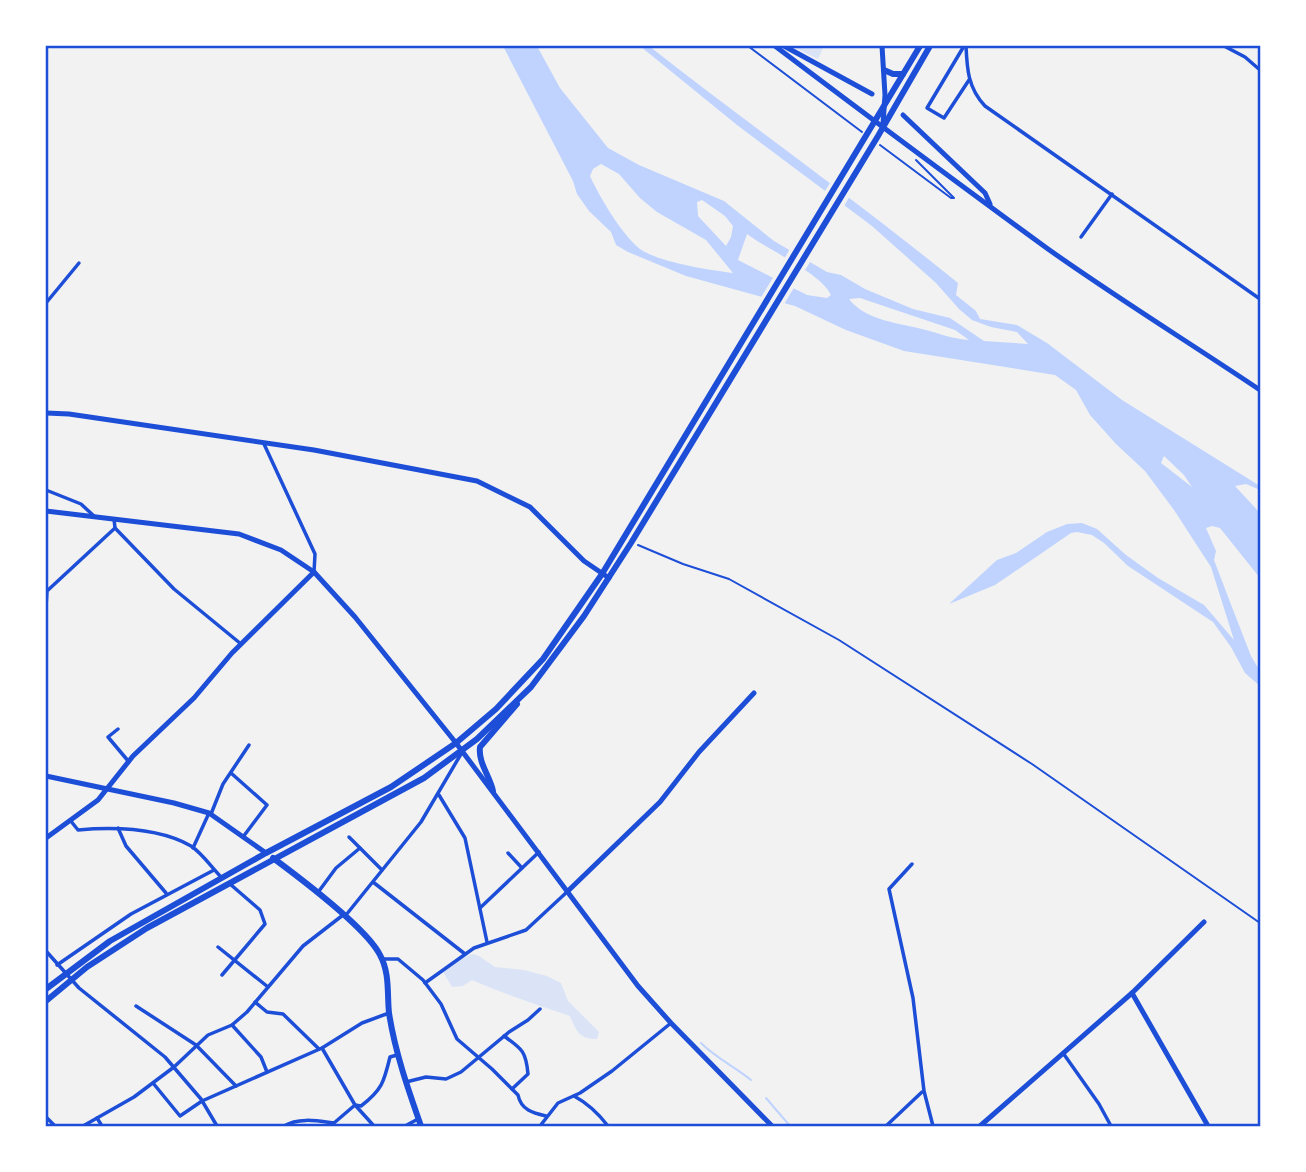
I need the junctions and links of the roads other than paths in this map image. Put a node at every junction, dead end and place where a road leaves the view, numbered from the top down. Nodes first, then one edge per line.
1 (775, 46) edge
2 (784, 46) edge
3 (882, 46) edge
4 (920, 46) edge
5 (930, 46) edge
6 (965, 46) edge
7 (1224, 46) edge
8 (884, 70) junction
9 (1261, 70) edge
10 (903, 74) junction
11 (969, 80) junction
12 (872, 94) dead end
13 (885, 103) junction
14 (903, 115) dead end
15 (875, 121) junction
16 (883, 128) junction
17 (1112, 194) junction
18 (990, 204) junction
19 (1081, 237) dead end
20 (79, 263) dead end
21 (1261, 299) edge
22 (46, 303) edge
23 (1261, 390) edge
24 (46, 413) edge
25 (263, 442) junction
26 (46, 490) edge
27 (46, 511) edge
28 (95, 516) junction
29 (114, 518) junction
30 (115, 527) junction
31 (632, 539) junction
32 (314, 572) junction
33 (605, 576) junction
34 (46, 607) edge
35 (241, 644) junction
36 (754, 693) dead end
37 (524, 694) junction
38 (118, 729) dead end
39 (456, 743) junction
40 (249, 745) dead end
41 (462, 751) junction
42 (129, 762) junction
43 (231, 773) junction
44 (46, 776) edge
45 (107, 789) junction
46 (493, 791) junction
47 (439, 795) junction
48 (210, 814) junction
49 (70, 820) junction
50 (118, 828) junction
51 (349, 836) dead end
52 (243, 837) junction
53 (46, 838) edge
54 (193, 848) junction
55 (360, 848) junction
56 (540, 852) junction
57 (266, 853) junction
58 (508, 853) dead end
59 (275, 859) junction
60 (912, 864) dead end
61 (522, 868) junction
62 (214, 870) junction
63 (383, 870) junction
64 (222, 878) junction
65 (373, 882) junction
66 (230, 884) junction
67 (569, 890) junction
68 (317, 893) junction
69 (167, 894) junction
70 (480, 908) junction
71 (344, 916) junction
72 (1204, 922) dead end
73 (487, 942) junction
74 (218, 947) dead end
75 (46, 951) edge
76 (465, 954) junction
77 (382, 959) junction
78 (235, 961) junction
79 (57, 965) junction
80 (222, 975) dead end
81 (425, 982) junction
82 (268, 988) junction
83 (46, 989) edge
84 (1132, 993) junction
85 (46, 1000) edge
86 (256, 1002) junction
87 (136, 1006) dead end
88 (540, 1009) dead end
89 (389, 1013) junction
90 (671, 1023) junction
91 (232, 1025) junction
92 (504, 1036) junction
93 (196, 1045) junction
94 (321, 1048) junction
95 (1063, 1053) junction
96 (398, 1055) junction
97 (478, 1057) junction
98 (174, 1067) junction
99 (267, 1072) junction
100 (406, 1082) junction
101 (153, 1083) junction
102 (236, 1086) junction
103 (512, 1089) junction
104 (923, 1091) junction
105 (573, 1096) junction
106 (202, 1101) junction
107 (355, 1105) junction
108 (547, 1116) junction
109 (46, 1117) edge
110 (97, 1118) junction
111 (419, 1123) edge
112 (55, 1126) edge
113 (83, 1126) edge
114 (102, 1126) edge
115 (217, 1126) edge
116 (284, 1126) edge
117 (374, 1126) edge
118 (405, 1126) edge
119 (540, 1126) edge
120 (608, 1126) edge
121 (772, 1126) edge
122 (886, 1126) edge
123 (933, 1126) edge
124 (980, 1126) edge
125 (1111, 1126) edge
126 (1209, 1126) edge

1 - 15 street
2 - 12 street
3 - 8 street
4 - 10 main road
5 - 16 main road
6 - 11 street
6 - 11 street
7 - 9 street
8 - 10 main road
8 - 13 street
10 - 13 main road
11 - 17 street
13 - 15 main road
13 - 16 street
14 - 18 street
15 - 16 street
15 - 31 main road
16 - 18 street
16 - 31 main road
17 - 19 street
17 - 21 street
18 - 23 street
20 - 22 street
24 - 25 street
25 - 32 street
25 - 33 street
26 - 28 street
27 - 28 street
28 - 29 street
29 - 30 street
29 - 32 street
30 - 34 street
30 - 35 street
31 - 33 main road
32 - 35 street
32 - 39 street
33 - 37 main road
33 - 39 main road
35 - 42 street
36 - 67 street
37 - 41 main road
37 - 46 main road
38 - 42 street
39 - 41 street
39 - 57 main road
40 - 43 street
41 - 46 street
41 - 47 street
41 - 59 main road
42 - 45 street
43 - 48 street
43 - 52 street
44 - 45 street
45 - 48 street
45 - 49 street
46 - 56 street
47 - 63 street
47 - 70 street
48 - 52 street
48 - 54 street
49 - 50 street
49 - 53 street
50 - 54 street
50 - 69 street
51 - 55 street
52 - 57 street
54 - 62 street
55 - 63 street
55 - 68 street
56 - 61 street
56 - 67 street
57 - 59 main road
57 - 64 main road
58 - 61 street
59 - 66 main road
59 - 68 main road
60 - 104 street
61 - 70 street
62 - 64 street
62 - 69 street
63 - 65 street
64 - 83 main road
65 - 71 street
65 - 76 street
66 - 78 street
66 - 85 main road
67 - 73 street
67 - 90 street
68 - 71 main road
69 - 79 street
70 - 73 street
71 - 77 main road
71 - 82 street
72 - 84 street
73 - 76 street
74 - 78 street
75 - 79 street
76 - 81 street
77 - 81 street
77 - 89 main road
78 - 80 street
78 - 82 street
79 - 98 street
81 - 97 street
82 - 86 street
84 - 95 street
84 - 126 street
86 - 91 street
86 - 94 street
87 - 93 street
88 - 92 street
89 - 94 street
89 - 96 main road
90 - 105 street
90 - 121 street
91 - 93 street
91 - 99 street
92 - 97 street
92 - 103 street
93 - 98 street
93 - 102 street
94 - 99 street
94 - 107 street
95 - 124 street
95 - 125 street
96 - 100 main road
96 - 107 street
97 - 100 street
97 - 103 street
98 - 101 street
98 - 106 street
99 - 102 street
100 - 111 main road
101 - 106 street
101 - 110 street
102 - 106 street
103 - 108 street
104 - 122 street
104 - 123 street
105 - 108 street
105 - 120 street
106 - 115 street
107 - 116 street
107 - 117 street
108 - 119 street
109 - 112 street
110 - 113 street
110 - 114 street
111 - 118 street

